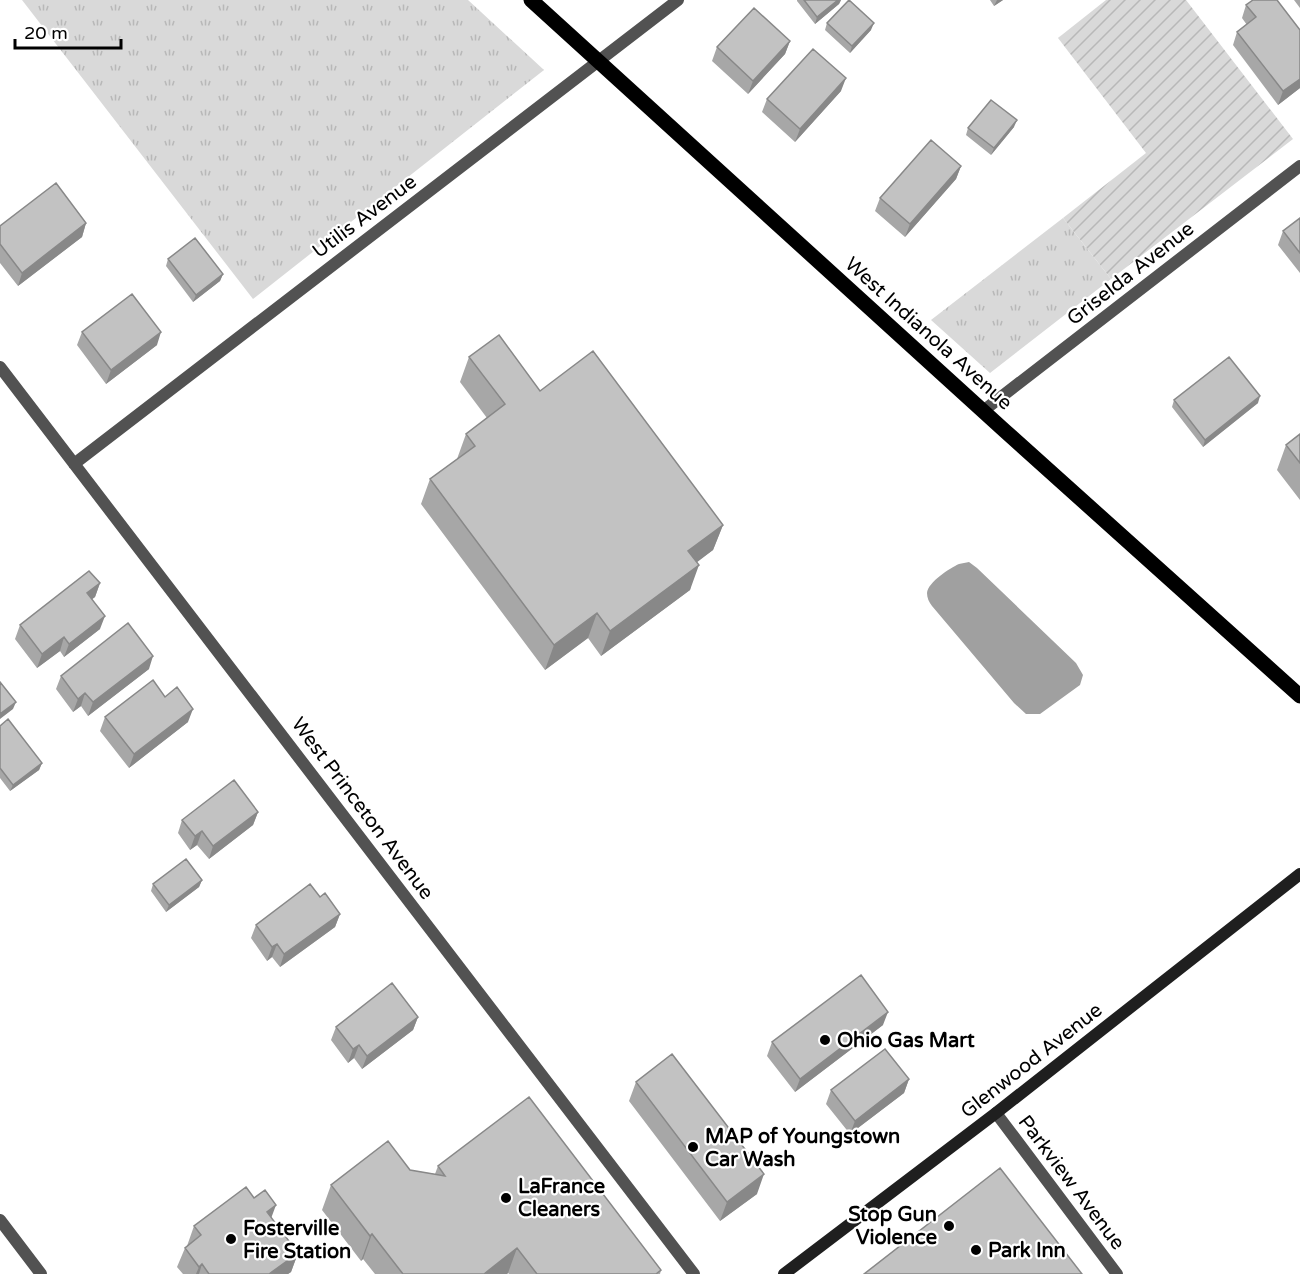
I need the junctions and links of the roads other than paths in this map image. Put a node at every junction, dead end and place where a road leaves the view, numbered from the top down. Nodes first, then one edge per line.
1 (531, 0) edge
2 (678, 0) edge
3 (599, 61) junction
4 (1300, 166) edge
5 (0, 367) edge
6 (983, 411) junction
7 (74, 464) junction
8 (1300, 696) edge
9 (1300, 874) edge
10 (996, 1113) junction
11 (0, 1220) edge
12 (41, 1274) edge
13 (694, 1274) edge
14 (784, 1274) edge
15 (1117, 1274) edge

1 - 3 main road, West Indianola Avenue
2 - 3 street, Utilis Avenue
3 - 6 main road, West Indianola Avenue
3 - 7 street, Utilis Avenue
4 - 6 street, Griselda Avenue
5 - 7 street, West Princeton Avenue
6 - 8 main road, West Indianola Avenue
7 - 13 street, West Princeton Avenue
9 - 10 main road, Glenwood Avenue
10 - 14 main road, Glenwood Avenue
10 - 15 street, Parkview Avenue
11 - 12 street

